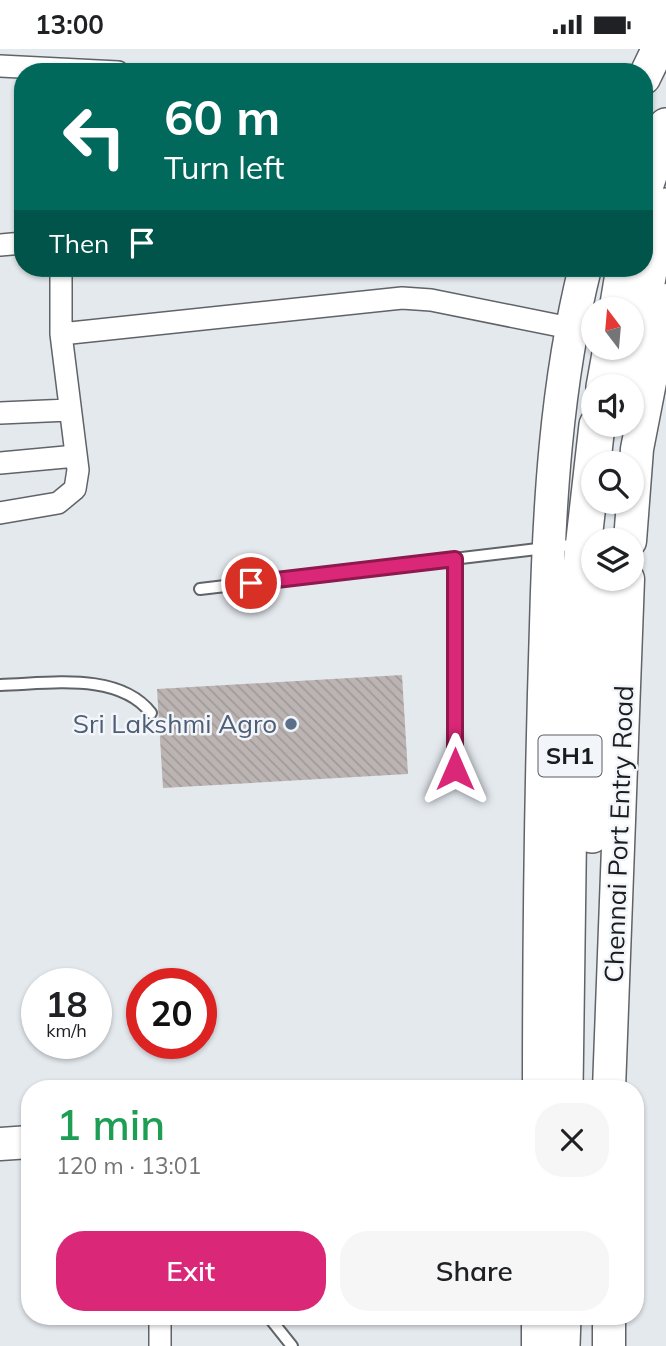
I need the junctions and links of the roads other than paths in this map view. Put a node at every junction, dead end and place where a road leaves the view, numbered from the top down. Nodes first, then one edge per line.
1 (666, 126) edge
2 (653, 164) edge
3 (666, 206) edge
4 (653, 250) edge
5 (61, 277) edge
6 (583, 277) edge
7 (622, 277) edge
8 (648, 277) edge
9 (619, 297) edge
10 (666, 300) edge
11 (570, 328) junction
12 (61, 334) junction
13 (630, 374) edge
14 (69, 410) junction
15 (0, 413) edge
16 (596, 437) edge
17 (76, 456) junction
18 (0, 463) edge
19 (0, 513) edge
20 (593, 528) edge
21 (631, 528) edge
22 (581, 543) edge
23 (547, 548) junction
24 (455, 559) junction
25 (200, 589) dead end
26 (583, 591) edge
27 (601, 591) edge
28 (628, 591) edge
29 (0, 685) edge
30 (151, 713) dead end
31 (455, 769) dead end
32 (539, 1080) edge
33 (565, 1080) edge
34 (586, 1080) edge
35 (609, 1080) edge
36 (21, 1143) edge
37 (0, 1144) edge
38 (160, 1325) edge
39 (275, 1325) edge
40 (538, 1325) edge
41 (563, 1325) edge
42 (586, 1325) edge
43 (609, 1325) edge
44 (160, 1346) edge
45 (292, 1346) edge
46 (538, 1346) edge
47 (562, 1346) edge
48 (586, 1346) edge
49 (609, 1346) edge

1 - 2 main road
3 - 4 main road
5 - 12 street
6 - 11 street
7 - 9 main road
8 - 13 main road
10 - 21 street
11 - 12 street
11 - 23 street
12 - 14 street
14 - 15 street
14 - 17 street
16 - 20 main road, SH1
17 - 18 street
17 - 19 street
22 - 23 lane
23 - 24 lane
23 - 32 street
24 - 25 lane
24 - 31 lane
26 - 33 main road, SH1
27 - 34 main road, SH1
28 - 35 street, Chennai Port Entry Road
29 - 30 lane
36 - 37 street
38 - 44 street
39 - 45 lane
40 - 46 street
41 - 47 main road
42 - 48 main road
43 - 49 street

